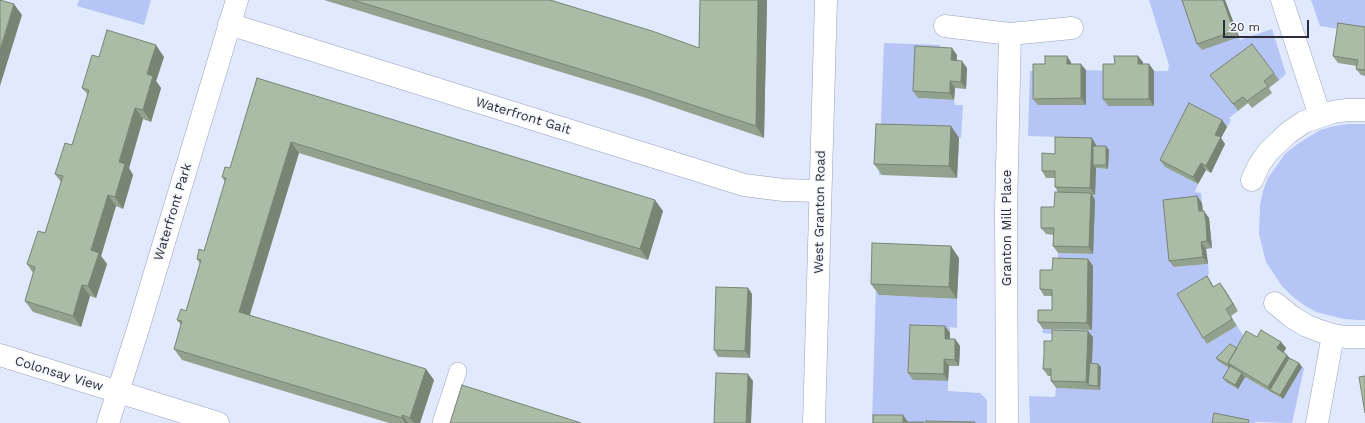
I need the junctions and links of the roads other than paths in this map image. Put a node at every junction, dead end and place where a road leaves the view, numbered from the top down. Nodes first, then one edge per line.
1 (237, 0) edge
2 (826, 0) edge
3 (1282, 0) edge
4 (229, 24) junction
5 (945, 26) dead end
6 (1072, 28) dead end
7 (1010, 34) junction
8 (1365, 110) edge
9 (1320, 116) junction
10 (1252, 180) dead end
11 (820, 191) junction
12 (1275, 303) dead end
13 (1333, 335) junction
14 (1365, 337) edge
15 (0, 356) edge
16 (458, 371) dead end
17 (118, 392) junction
18 (108, 423) edge
19 (218, 423) edge
20 (441, 423) edge
21 (814, 423) edge
22 (1007, 423) edge
23 (1317, 423) edge

1 - 4 street, Waterfront Park
2 - 11 street, West Granton Road
3 - 9 street
4 - 11 street, Waterfront Gait
4 - 17 street, Waterfront Park
5 - 7 street
6 - 7 street
7 - 22 street, Granton Mill Place
8 - 9 street
9 - 10 street
11 - 21 street, West Granton Road
12 - 13 street
13 - 14 street
13 - 23 street
15 - 17 street, Colonsay View
16 - 20 lane
17 - 18 street, Waterfront Park
17 - 19 street, Colonsay View

